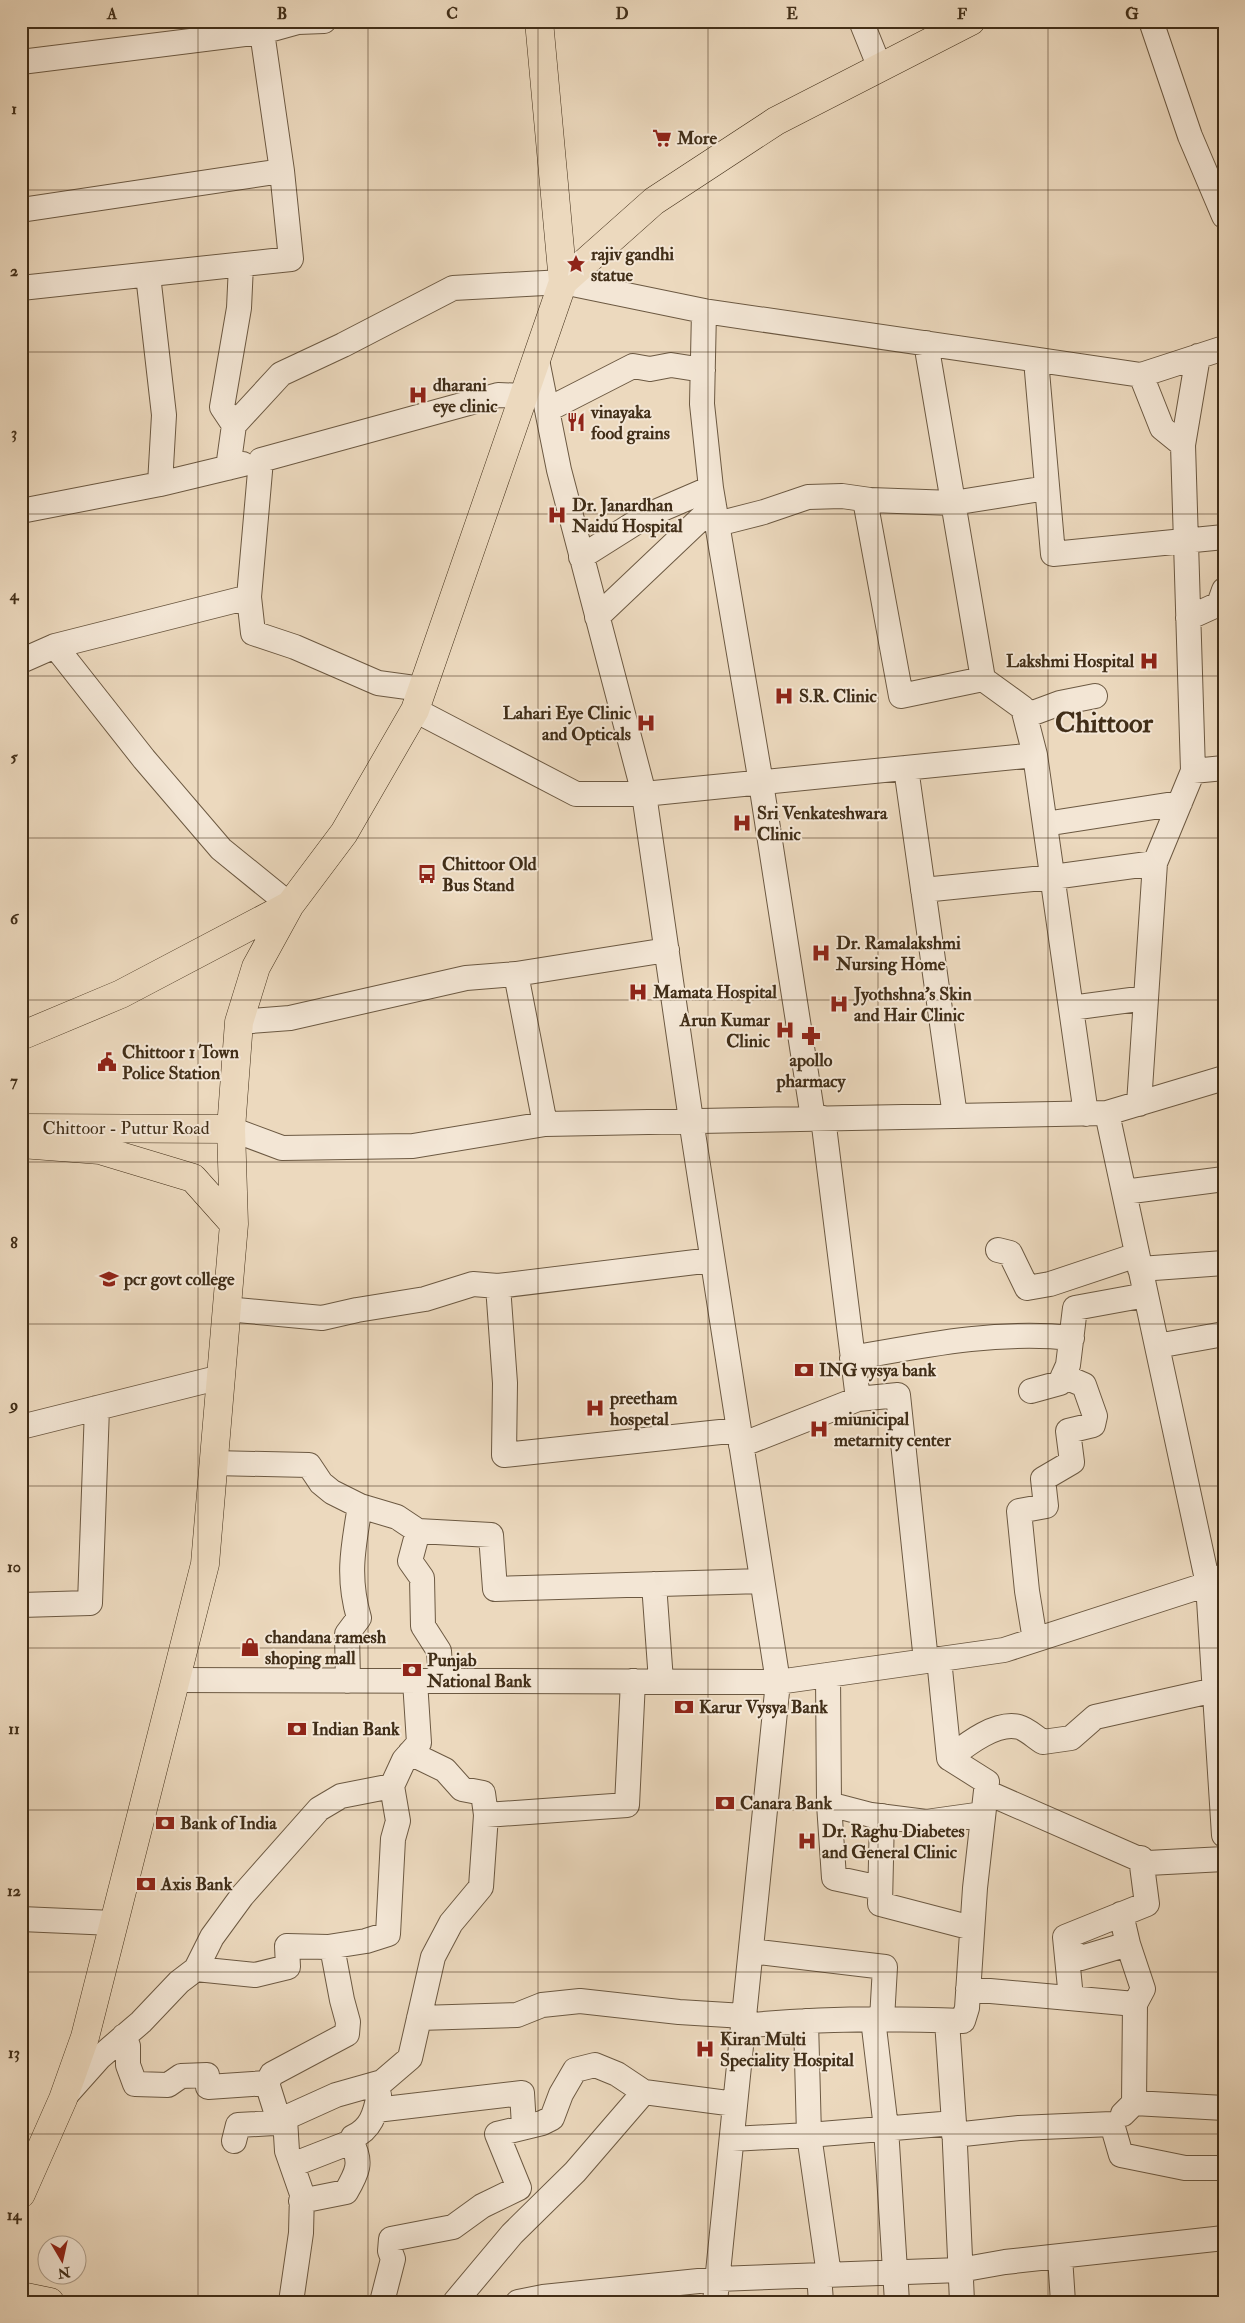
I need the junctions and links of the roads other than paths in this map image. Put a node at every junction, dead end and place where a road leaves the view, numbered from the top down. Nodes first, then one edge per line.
1 (324, 21) edge
2 (539, 21) edge
3 (861, 21) edge
4 (971, 21) edge
5 (1151, 21) edge
6 (262, 32) junction
7 (21, 62) edge
8 (880, 68) junction
9 (282, 170) junction
10 (21, 210) edge
11 (1224, 216) edge
12 (241, 265) junction
13 (148, 275) junction
14 (563, 282) junction
15 (21, 288) edge
16 (704, 311) junction
17 (926, 344) junction
18 (1224, 348) edge
19 (1198, 356) junction
20 (1036, 360) junction
21 (703, 370) junction
22 (1141, 375) junction
23 (536, 403) junction
24 (234, 425) junction
25 (1183, 445) junction
26 (261, 460) junction
27 (228, 468) junction
28 (160, 484) junction
29 (1047, 488) junction
30 (865, 500) junction
31 (953, 503) junction
32 (714, 506) junction
33 (21, 511) edge
34 (1224, 537) edge
35 (1185, 540) junction
36 (581, 557) junction
37 (1224, 590) edge
38 (249, 597) junction
39 (597, 617) junction
40 (1188, 618) junction
41 (55, 646) junction
42 (21, 661) edge
43 (983, 679) junction
44 (1095, 696) dead end
45 (418, 700) junction
46 (1025, 716) junction
47 (1035, 755) junction
48 (906, 768) junction
49 (1224, 768) edge
50 (1194, 771) junction
51 (761, 782) junction
52 (644, 794) junction
53 (1180, 803) junction
54 (1045, 824) junction
55 (1155, 863) junction
56 (1052, 877) junction
57 (923, 890) junction
58 (290, 905) junction
59 (666, 950) junction
60 (516, 974) junction
61 (1146, 998) junction
62 (1071, 1008) junction
63 (239, 1022) junction
64 (21, 1036) edge
65 (1224, 1078) edge
66 (1139, 1104) junction
67 (1097, 1114) junction
68 (955, 1116) junction
69 (818, 1118) junction
70 (691, 1120) junction
71 (545, 1124) junction
72 (21, 1128) edge
73 (230, 1129) junction
74 (21, 1144) edge
75 (1224, 1179) edge
76 (1124, 1192) junction
77 (234, 1224) junction
78 (998, 1250) dead end
79 (712, 1260) junction
80 (1139, 1262) junction
81 (1224, 1263) edge
82 (498, 1286) junction
83 (1146, 1295) junction
84 (226, 1309) junction
85 (1224, 1334) edge
86 (1072, 1338) junction
87 (1157, 1346) junction
88 (852, 1358) junction
89 (1063, 1376) junction
90 (221, 1377) junction
91 (1030, 1391) dead end
92 (858, 1399) junction
93 (97, 1408) junction
94 (21, 1427) edge
95 (740, 1438) junction
96 (214, 1463) junction
97 (360, 1506) junction
98 (418, 1531) junction
99 (1216, 1580) edge
100 (762, 1581) junction
101 (654, 1584) junction
102 (21, 1605) edge
103 (1035, 1640) junction
104 (932, 1660) junction
105 (828, 1675) junction
106 (176, 1680) junction
107 (348, 1680) junction
108 (415, 1681) junction
109 (440, 1681) junction
110 (633, 1681) junction
111 (662, 1681) junction
112 (778, 1682) junction
113 (1214, 1690) junction
114 (410, 1753) junction
115 (949, 1758) junction
116 (392, 1786) junction
117 (984, 1803) junction
118 (829, 1804) junction
119 (486, 1815) junction
120 (882, 1816) junction
121 (1224, 1835) edge
122 (1141, 1858) junction
123 (1224, 1859) edge
124 (880, 1888) junction
125 (1121, 1914) junction
126 (21, 1919) edge
127 (114, 1923) junction
128 (972, 1928) junction
129 (1128, 1944) junction
130 (332, 1946) junction
131 (1066, 1947) junction
132 (751, 1951) junction
133 (196, 1969) junction
134 (968, 1989) junction
135 (1071, 1998) junction
136 (1135, 2004) junction
137 (419, 2018) junction
138 (878, 2019) junction
139 (744, 2021) junction
140 (806, 2021) junction
141 (947, 2021) junction
142 (124, 2036) junction
143 (382, 2082) junction
144 (267, 2083) junction
145 (644, 2092) junction
146 (63, 2098) junction
147 (1134, 2103) junction
148 (735, 2104) junction
149 (1224, 2108) edge
150 (376, 2110) junction
151 (282, 2120) junction
152 (1112, 2124) junction
153 (524, 2126) junction
154 (886, 2128) junction
155 (954, 2129) junction
156 (809, 2135) junction
157 (732, 2139) junction
158 (234, 2141) dead end
159 (351, 2142) junction
160 (292, 2165) junction
161 (1224, 2168) edge
162 (21, 2194) edge
163 (301, 2201) junction
164 (1224, 2238) edge
165 (1060, 2256) junction
166 (960, 2270) junction
167 (895, 2272) junction
168 (824, 2275) junction
169 (716, 2291) edge
170 (21, 2296) edge
171 (50, 2302) edge
172 (290, 2302) edge
173 (382, 2302) edge
174 (455, 2302) edge
175 (518, 2302) edge
176 (821, 2302) edge
177 (897, 2302) edge
178 (962, 2302) edge
179 (1064, 2302) edge

1 - 6 street
2 - 14 main road
3 - 8 street
4 - 8 main road
5 - 11 street
6 - 7 street
6 - 9 street
8 - 14 main road
9 - 10 street
9 - 12 street
12 - 13 street
12 - 24 street
13 - 15 street
13 - 28 street
14 - 16 street
14 - 23 main road
14 - 24 street
16 - 17 street
16 - 21 street
17 - 20 street
17 - 31 street
18 - 19 street
19 - 22 street
19 - 25 street
20 - 22 street
20 - 29 street
21 - 23 street
21 - 32 street
22 - 25 street
23 - 26 street
23 - 36 street
23 - 45 main road
24 - 27 street
25 - 35 street
26 - 27 street
26 - 38 street
27 - 28 street
28 - 33 street
29 - 31 street
29 - 35 street
30 - 31 street
30 - 32 street
30 - 43 street
31 - 43 street
32 - 36 street
32 - 39 street
32 - 51 street
34 - 35 street
35 - 40 street
36 - 39 street
37 - 40 street
38 - 41 street
38 - 45 street
39 - 52 street
40 - 50 street
41 - 42 street
41 - 58 street
43 - 46 street
44 - 46 street
45 - 52 street
45 - 58 main road
46 - 47 street
47 - 48 street
47 - 54 street
48 - 51 street
48 - 57 street
49 - 50 street
50 - 53 street
51 - 52 street
51 - 69 street
52 - 59 street
53 - 54 street
53 - 55 street
54 - 56 street
55 - 56 street
55 - 61 street
56 - 57 street
56 - 62 street
57 - 68 street
58 - 63 main road
58 - 64 main road
59 - 60 street
59 - 70 street
60 - 63 street
60 - 71 street
61 - 62 street
61 - 66 street
62 - 67 street
63 - 73 main road
65 - 66 street
66 - 67 street
67 - 68 street
67 - 76 street
68 - 69 street
69 - 70 street
69 - 88 street
70 - 71 street
70 - 79 street
71 - 73 street
72 - 73 main road, Chittoor - Puttur Road
73 - 77 main road
74 - 77 main road
75 - 76 street
76 - 80 street
77 - 84 main road
78 - 80 street
79 - 82 street
79 - 95 street
80 - 81 street
80 - 83 street
82 - 84 street
82 - 95 street
83 - 86 street
83 - 87 street
84 - 90 main road
85 - 87 street
86 - 88 street
86 - 89 street
87 - 99 street
88 - 92 street
89 - 91 street
89 - 103 street
90 - 93 street
90 - 96 main road
92 - 95 street
92 - 104 street
93 - 94 street
93 - 102 street
95 - 100 street
96 - 97 street
96 - 106 main road
97 - 98 street
97 - 107 street
98 - 101 street
98 - 109 street
99 - 103 street
99 - 113 street
100 - 101 street
100 - 112 street
101 - 111 street
103 - 104 street
104 - 105 street
104 - 115 street
105 - 112 street
105 - 118 street
106 - 107 street
106 - 127 main road
107 - 108 street
108 - 109 street
108 - 114 street
109 - 110 street
110 - 111 street
110 - 119 street
111 - 112 street
112 - 132 street
113 - 115 street
113 - 121 street
114 - 116 street
114 - 119 street
115 - 117 street
116 - 130 street
116 - 133 street
117 - 120 street
117 - 122 street
117 - 128 street
118 - 120 street
118 - 124 street
119 - 137 street
120 - 124 street
122 - 123 street
122 - 125 street
124 - 128 street
125 - 129 street
125 - 131 street
126 - 127 street
127 - 146 main road
128 - 134 street
129 - 131 street
129 - 136 street
130 - 133 street
130 - 144 street
131 - 135 street
132 - 138 street
132 - 139 street
133 - 142 street
134 - 135 street
134 - 141 street
135 - 136 street
136 - 147 street
137 - 139 street
137 - 143 street
138 - 140 street
138 - 141 street
138 - 154 street
139 - 140 street
139 - 148 street
140 - 156 street
141 - 155 street
142 - 144 street
142 - 146 street
143 - 150 street
143 - 151 street
144 - 151 street
145 - 148 street
145 - 153 street
145 - 174 street
146 - 162 main road
147 - 149 street
147 - 152 street
148 - 157 street
150 - 153 street
150 - 159 street
151 - 158 street
151 - 160 street
152 - 155 street
152 - 161 street
153 - 173 street
154 - 155 street
154 - 156 street
154 - 167 street
155 - 166 street
156 - 157 street
156 - 168 street
157 - 169 street
159 - 160 street
159 - 163 street
160 - 163 street
163 - 172 street
164 - 165 street
165 - 166 street
165 - 179 street
166 - 167 street
166 - 178 street
167 - 168 street
167 - 177 street
168 - 169 street
168 - 176 street
169 - 175 street
170 - 171 main road

